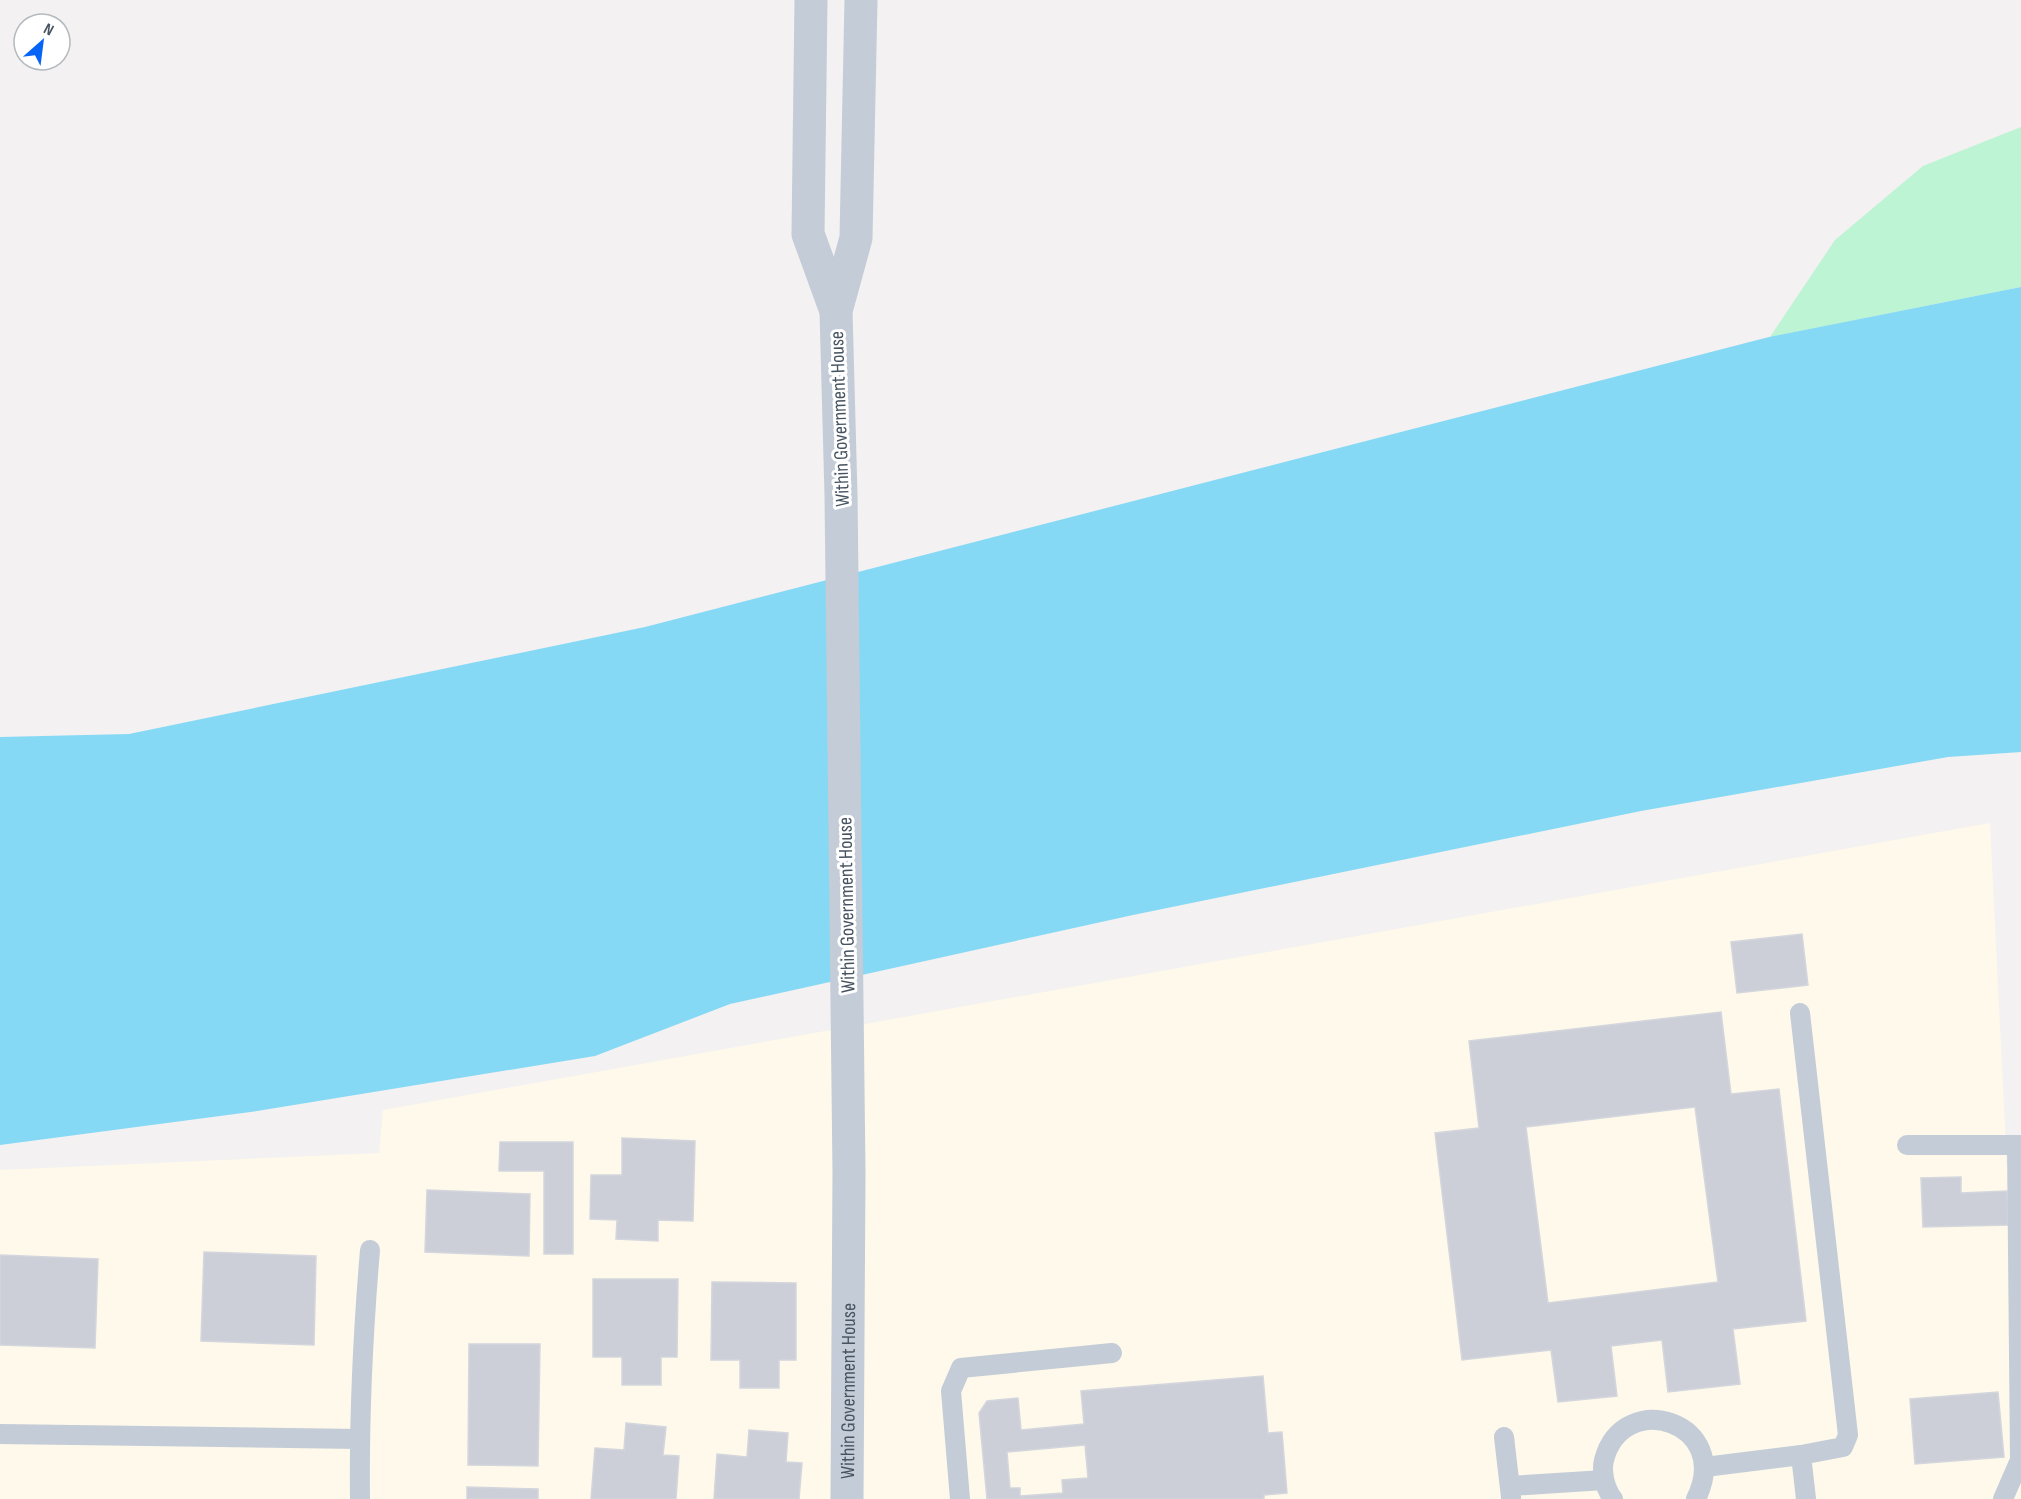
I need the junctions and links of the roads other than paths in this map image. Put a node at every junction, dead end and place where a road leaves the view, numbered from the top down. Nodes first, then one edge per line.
1 (811, 0) edge
2 (861, 0) edge
3 (836, 311) junction
4 (1800, 1013) dead end
5 (1907, 1145) dead end
6 (2019, 1145) edge
7 (370, 1250) dead end
8 (1112, 1353) dead end
9 (0, 1434) edge
10 (1504, 1437) dead end
11 (359, 1438) junction
12 (1801, 1455) junction
13 (1705, 1467) junction
14 (1604, 1480) junction
15 (1511, 1493) edge
16 (360, 1499) edge
17 (847, 1499) edge
18 (960, 1499) edge
19 (1613, 1499) edge
20 (1696, 1499) edge
21 (1806, 1499) edge
22 (2003, 1499) edge

1 - 3 street
2 - 3 street
3 - 17 street, Within Government House
4 - 12 lane
5 - 6 lane
6 - 22 lane
7 - 11 lane
8 - 18 lane
9 - 11 lane
10 - 15 lane
11 - 16 lane
12 - 13 lane
12 - 21 lane
13 - 14 lane
13 - 20 lane
14 - 15 lane
14 - 19 lane

